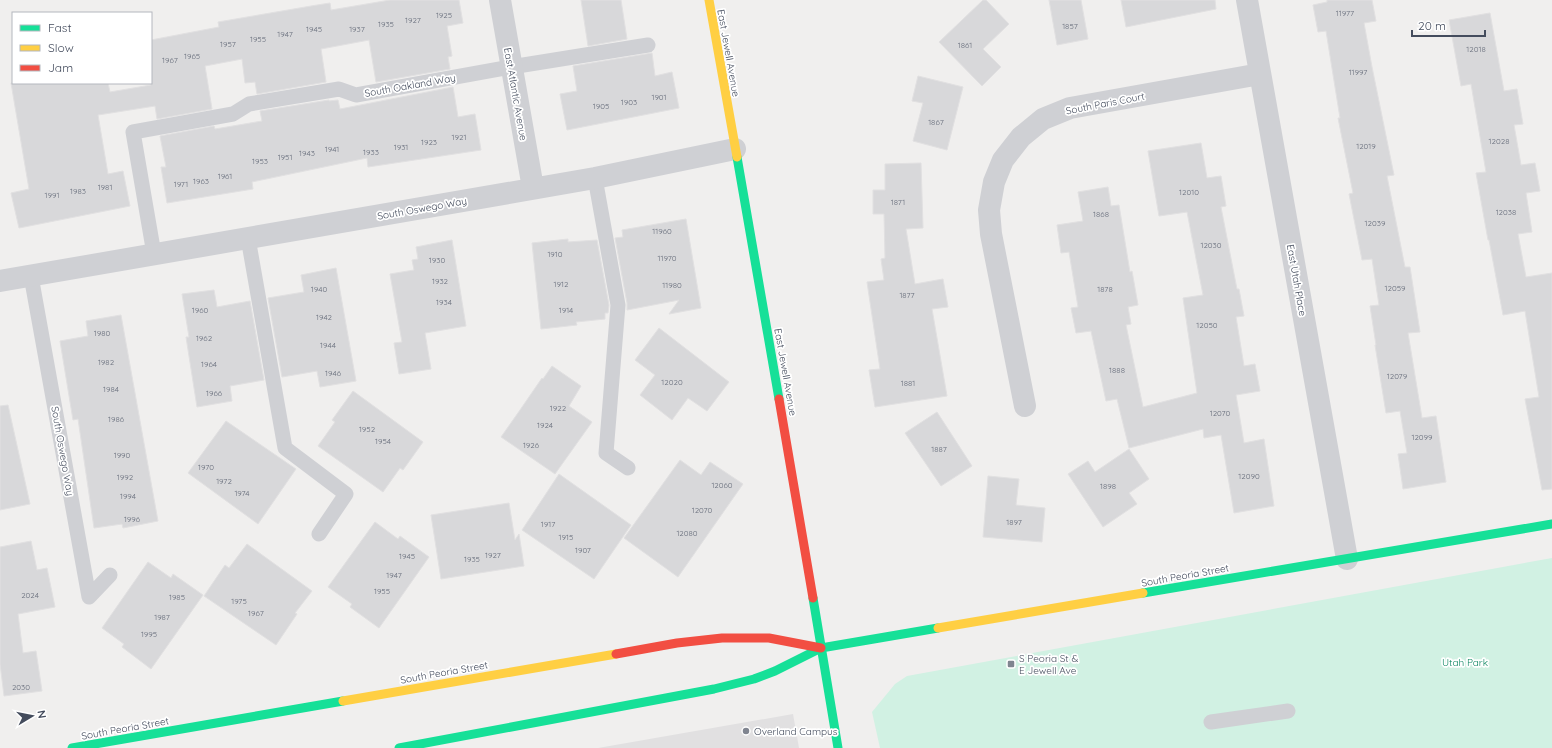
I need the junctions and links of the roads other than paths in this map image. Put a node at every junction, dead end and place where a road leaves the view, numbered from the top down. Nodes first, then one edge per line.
1 (500, 0) edge
2 (709, 0) edge
3 (1247, 0) edge
4 (648, 45) dead end
5 (511, 67) junction
6 (1260, 74) junction
7 (735, 149) junction
8 (595, 178) junction
9 (533, 188) junction
10 (248, 238) junction
11 (154, 254) junction
12 (31, 276) junction
13 (0, 281) edge
14 (1025, 406) dead end
15 (628, 468) dead end
16 (1552, 524) edge
17 (319, 534) dead end
18 (1347, 559) junction
19 (110, 575) dead end
20 (821, 648) junction
21 (1288, 711) dead end
22 (1211, 722) dead end
23 (72, 748) edge
24 (399, 748) edge
25 (838, 748) edge

1 - 5 street, East Atlantic Avenue
2 - 7 main road, East Jewell Avenue
3 - 6 street, East Utah Place
4 - 5 lane, South Oakland Way
5 - 9 street, East Atlantic Avenue
5 - 11 lane, South Oakland Way
6 - 14 street, South Paris Court
6 - 18 street, East Utah Place
7 - 8 street, South Oswego Way
7 - 20 main road, East Jewell Avenue
8 - 9 street, South Oswego Way
8 - 15 lane
9 - 10 street, South Oswego Way
10 - 11 street, South Oswego Way
10 - 17 lane
11 - 12 street, South Oswego Way
12 - 13 street, South Oswego Way
12 - 19 lane, South Oswego Way
16 - 18 main road, South Peoria Street
18 - 20 main road, South Peoria Street
20 - 23 main road, South Peoria Street
20 - 24 main road, South Peoria Street
20 - 25 main road, East Jewell Avenue
21 - 22 lane

